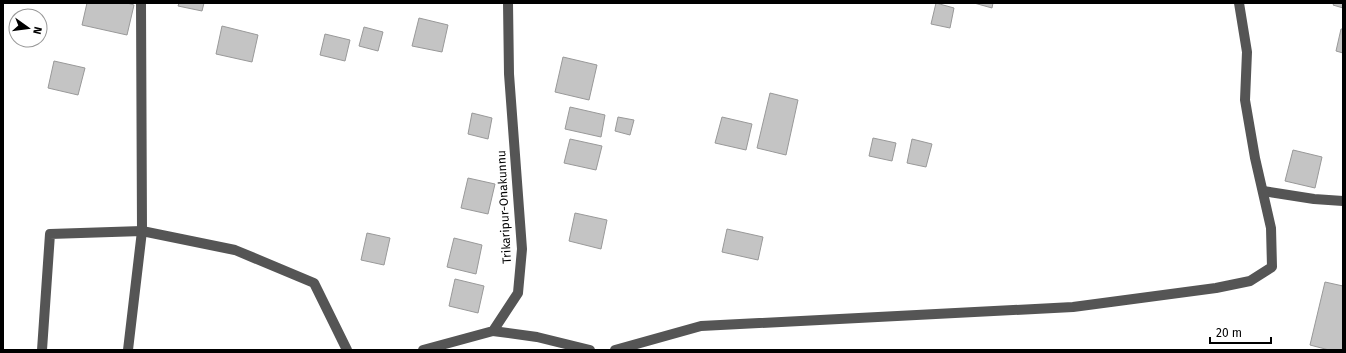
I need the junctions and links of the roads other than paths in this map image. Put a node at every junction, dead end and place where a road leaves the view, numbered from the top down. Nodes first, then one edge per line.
1 (141, 3) edge
2 (508, 3) edge
3 (1239, 3) edge
4 (1263, 191) junction
5 (1343, 201) edge
6 (142, 231) junction
7 (493, 331) junction
8 (42, 350) edge
9 (128, 350) edge
10 (347, 350) edge
11 (423, 350) edge
12 (590, 350) edge
13 (615, 350) edge

1 - 6 street
2 - 7 street, Trikaripur-Onakunnu
3 - 4 street
4 - 5 street
4 - 13 street
6 - 8 street
6 - 9 street
6 - 10 street
7 - 11 street
7 - 12 street

